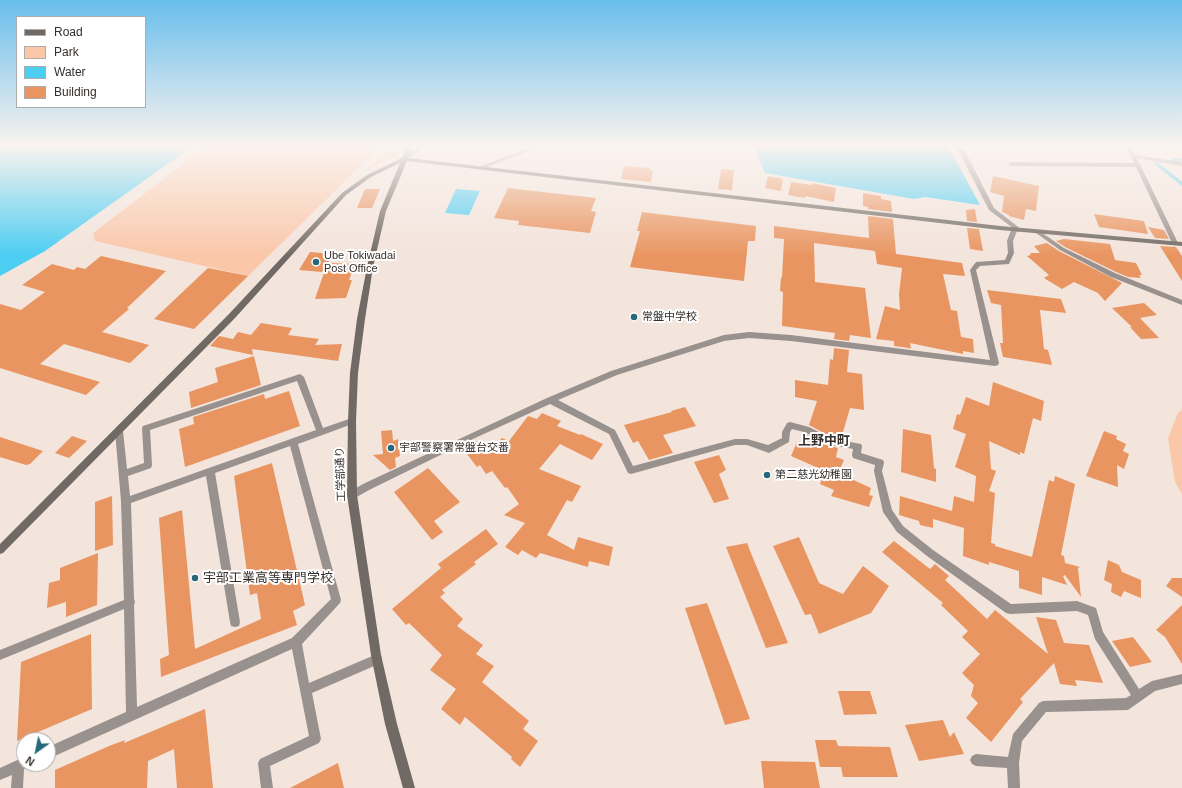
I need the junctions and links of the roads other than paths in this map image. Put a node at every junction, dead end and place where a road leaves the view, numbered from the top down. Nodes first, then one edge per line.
1 (360, 183) edge
2 (394, 183) edge
3 (607, 183) edge
4 (978, 183) edge
5 (1147, 183) edge
6 (1017, 230) junction
7 (1038, 232) junction
8 (1175, 243) junction
9 (1182, 244) edge
10 (1182, 303) edge
11 (550, 400) junction
12 (352, 421) junction
13 (119, 431) junction
14 (320, 431) junction
15 (293, 441) junction
16 (210, 471) junction
17 (124, 474) junction
18 (352, 495) junction
19 (126, 501) junction
20 (0, 550) edge
21 (130, 602) junction
22 (235, 622) dead end
23 (296, 642) junction
24 (0, 655) edge
25 (377, 659) junction
26 (1182, 679) edge
27 (306, 690) junction
28 (1138, 697) junction
29 (132, 715) junction
30 (56, 748) edge
31 (976, 760) dead end
32 (1013, 763) junction
33 (16, 767) edge
34 (20, 772) edge
35 (0, 774) edge
36 (17, 788) edge
37 (267, 788) edge
38 (409, 788) edge
39 (1014, 788) edge

1 - 13 street
2 - 12 street, 工学部通り
3 - 6 street
4 - 6 street
5 - 8 street
6 - 7 street
6 - 11 street
7 - 8 street
7 - 10 street
8 - 9 street
11 - 18 street
11 - 28 street
12 - 14 street
12 - 18 street, 工学部通り
13 - 17 street
13 - 20 street
14 - 15 street
14 - 17 street
15 - 16 street
15 - 23 street
16 - 19 street
16 - 22 street
17 - 19 street
18 - 25 street, 工学部通り
19 - 21 street
21 - 24 street
21 - 29 street
23 - 27 street
23 - 29 street
25 - 27 street
25 - 38 street, 工学部通り
26 - 28 street
27 - 37 street
28 - 32 street
29 - 30 street
31 - 32 street
32 - 39 street
33 - 35 street
34 - 36 street

